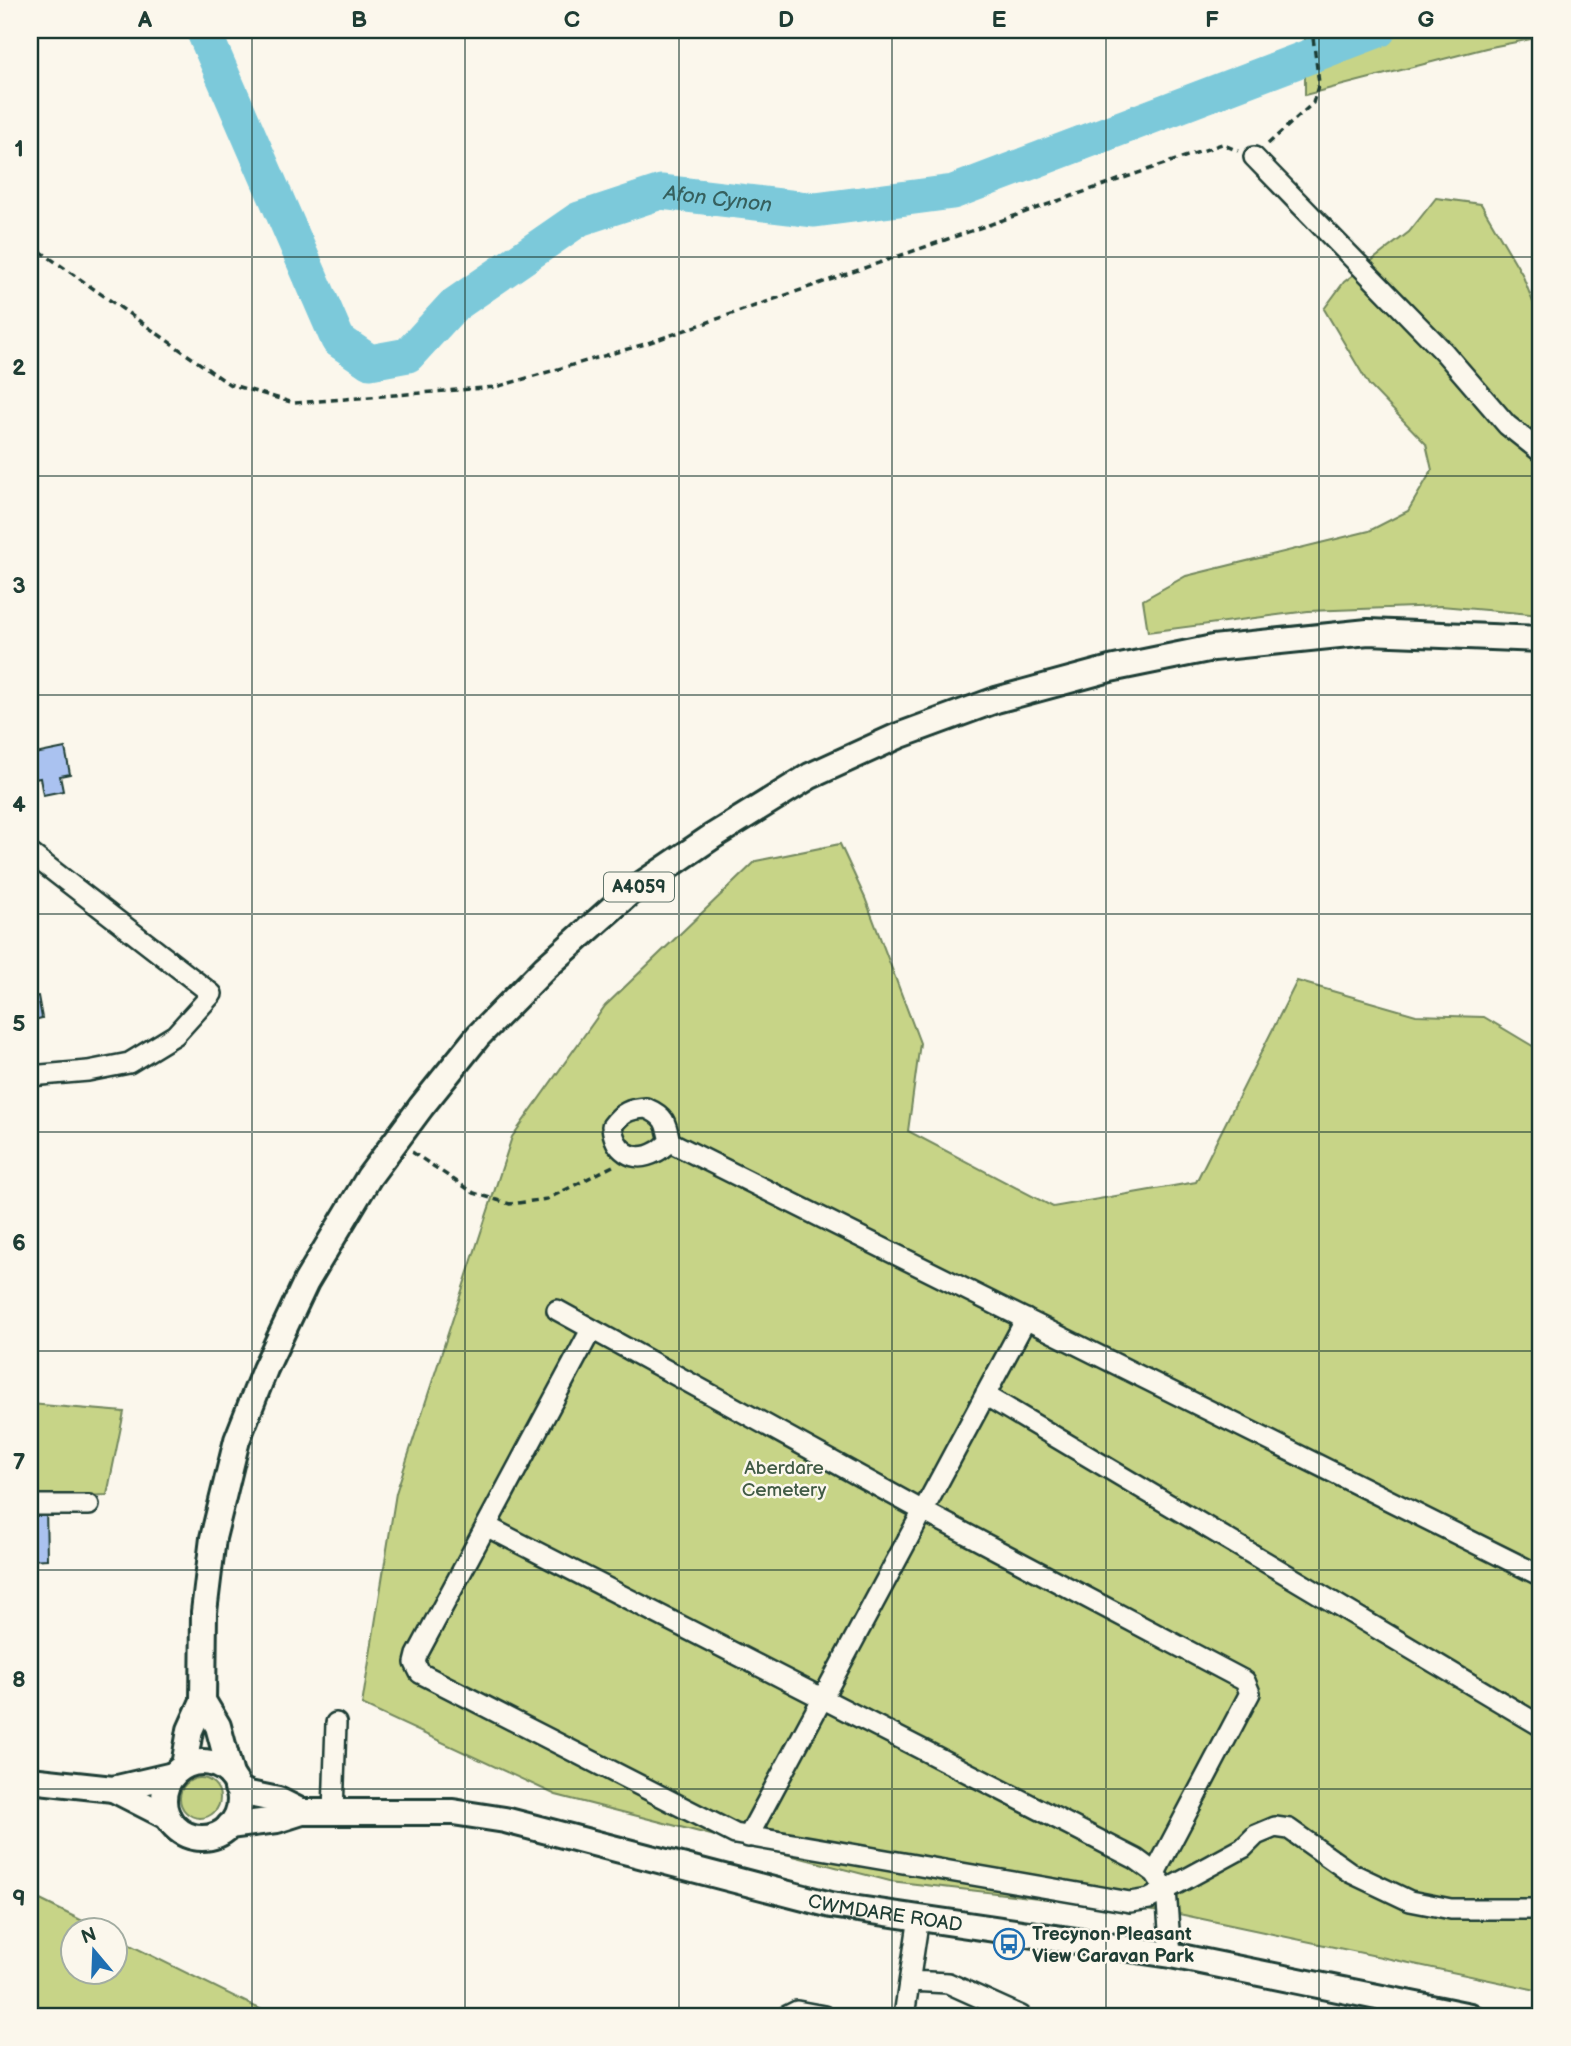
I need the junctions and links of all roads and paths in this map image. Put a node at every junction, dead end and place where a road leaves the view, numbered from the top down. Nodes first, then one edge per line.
1 (1312, 30) edge
2 (1222, 144) dead end
3 (1254, 157) joint
4 (30, 244) edge
5 (1541, 452) edge
6 (1541, 639) edge
7 (30, 853) edge
8 (30, 1076) edge
9 (396, 1141) junction
10 (670, 1142) junction
11 (631, 1156) junction
12 (557, 1310) dead end
13 (1026, 1319) junction
14 (591, 1330) junction
15 (985, 1395) junction
16 (30, 1504) edge
17 (89, 1505) dead end
18 (923, 1511) junction
19 (486, 1526) junction
20 (1541, 1576) edge
21 (822, 1699) junction
22 (203, 1701) junction
23 (336, 1723) dead end
24 (1541, 1726) edge
25 (178, 1770) junction
26 (30, 1780) edge
27 (234, 1782) junction
28 (113, 1789) junction
29 (302, 1812) junction
30 (333, 1813) junction
31 (168, 1817) junction
32 (229, 1826) junction
33 (748, 1837) junction
34 (1155, 1873) junction
35 (1166, 1890) junction
36 (1541, 1909) edge
37 (919, 1917) junction
38 (1171, 1955) junction
39 (910, 1981) junction
40 (787, 2016) edge
41 (824, 2016) edge
42 (904, 2016) edge
43 (1021, 2016) edge
44 (1470, 2016) edge

1 - 3 path
2 - 4 path
3 - 5 street
6 - 9 main road, A4059
7 - 8 street
9 - 11 path
9 - 22 main road, A4059
10 - 11 street
10 - 11 street
10 - 13 street
12 - 14 street
13 - 15 street
13 - 20 street
14 - 18 street
14 - 19 street
15 - 18 street
15 - 24 street
16 - 17 street
18 - 21 street
18 - 34 street
19 - 21 street
19 - 33 street
21 - 33 street
21 - 34 street
22 - 25 main road, A4059
22 - 27 main road, A4059
23 - 30 street
25 - 27 main road
25 - 28 main road
25 - 31 main road
26 - 28 main road
27 - 29 main road, CWMDARE ROAD
27 - 32 main road
28 - 31 main road
29 - 30 main road, CWMDARE ROAD
29 - 32 main road, CWMDARE ROAD
30 - 37 main road, CWMDARE ROAD
31 - 32 main road
33 - 35 street
34 - 35 street
35 - 36 street
35 - 38 street
37 - 38 main road, CWMDARE ROAD
37 - 39 street
38 - 44 main road, CWMDARE ROAD
39 - 42 street
39 - 43 street
40 - 41 street

